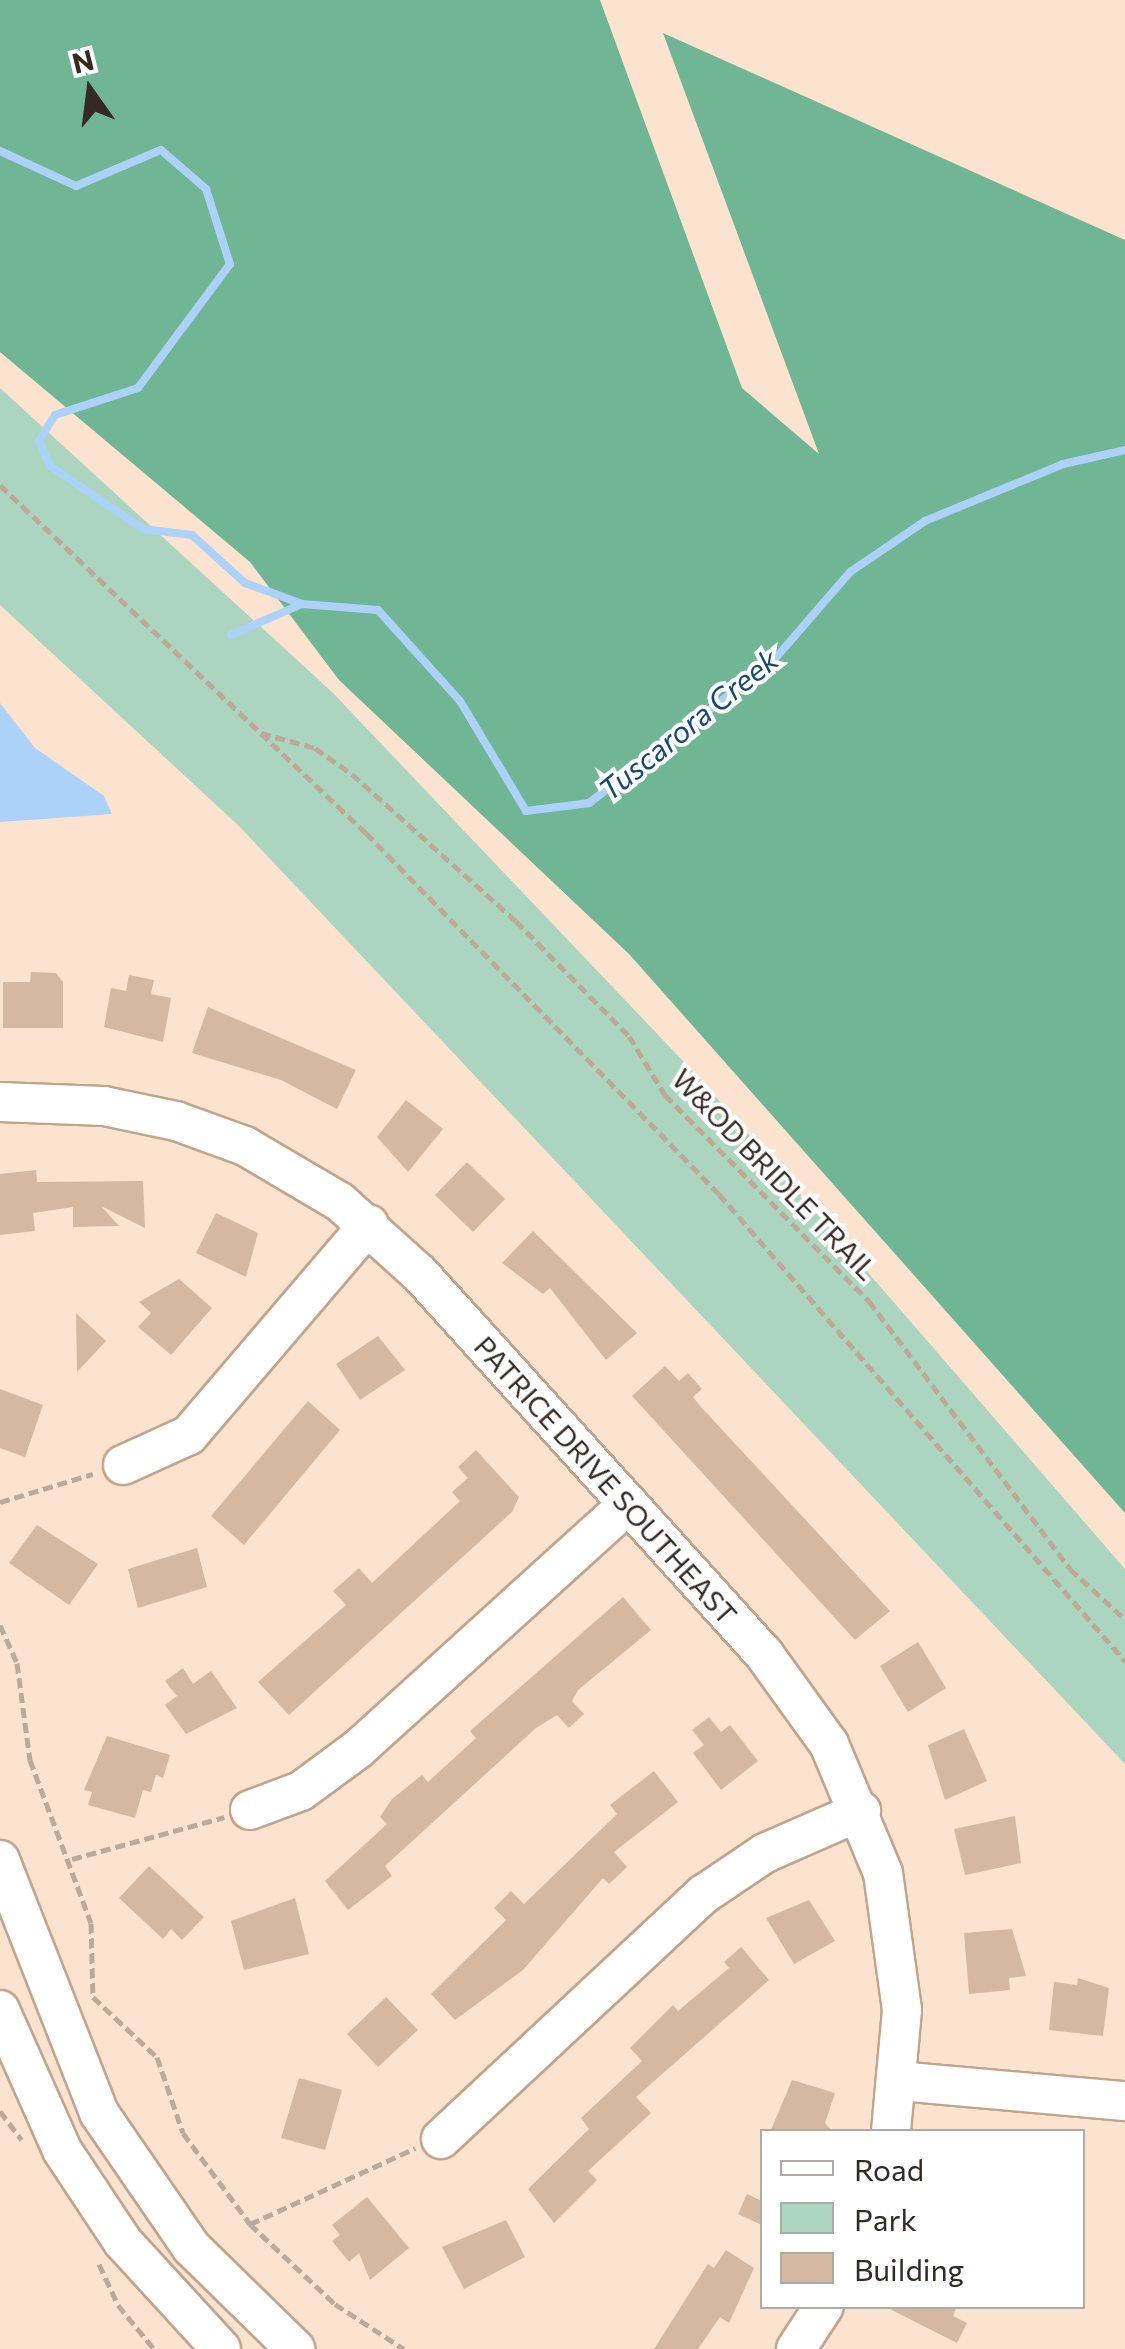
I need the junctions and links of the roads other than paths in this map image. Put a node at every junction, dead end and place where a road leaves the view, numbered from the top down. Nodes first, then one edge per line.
1 (0, 1102) edge
2 (369, 1224) junction
3 (123, 1464) road end
4 (628, 1504) junction
5 (250, 1810) road end
6 (862, 1811) junction
7 (0, 1860) edge
8 (0, 2010) edge
9 (899, 2081) junction
10 (1125, 2101) edge
11 (891, 2129) edge
12 (441, 2139) road end
13 (822, 2309) edge
14 (221, 2349) edge
15 (295, 2349) edge
16 (796, 2349) edge

1 - 2 street, PATRICE DRIVE SOUTHEAST
2 - 3 street
2 - 4 street, PATRICE DRIVE SOUTHEAST
4 - 5 street
4 - 6 street, PATRICE DRIVE SOUTHEAST
6 - 9 street, PATRICE DRIVE SOUTHEAST
6 - 12 street
7 - 15 street
8 - 14 street
9 - 10 street
9 - 11 street, PATRICE DRIVE SOUTHEAST
13 - 16 street

